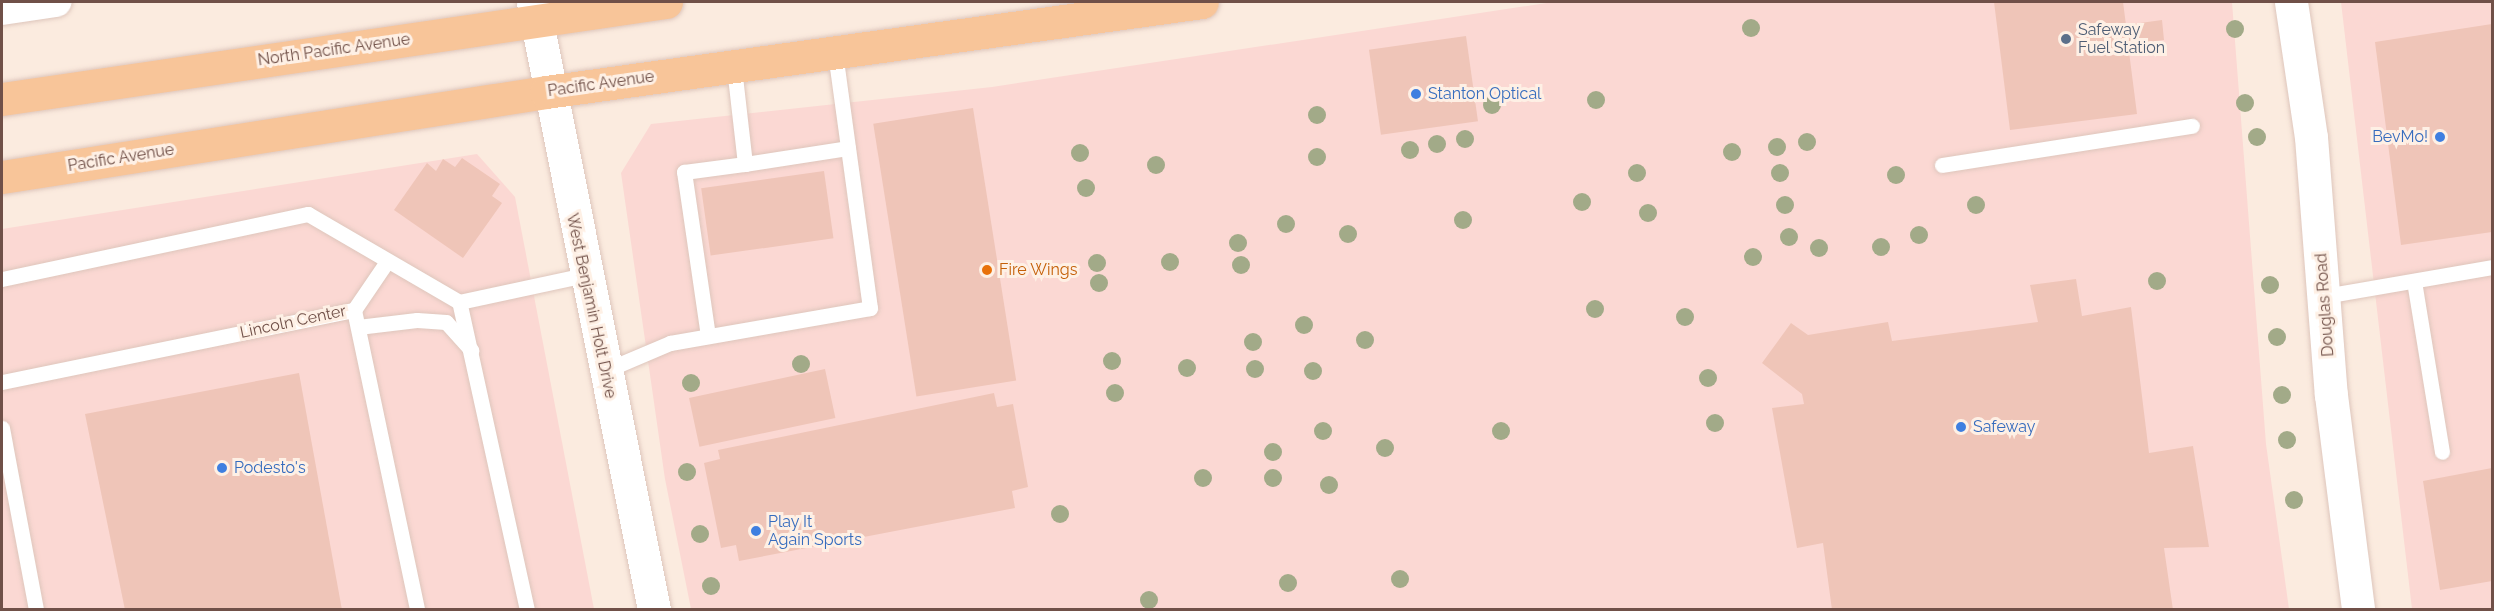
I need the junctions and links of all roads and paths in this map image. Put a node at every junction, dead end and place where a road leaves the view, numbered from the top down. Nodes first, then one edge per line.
1 (56, 2) edge
2 (666, 2) edge
3 (1202, 2) edge
4 (2291, 2) edge
5 (2, 10) edge
6 (534, 11) edge
7 (835, 53) junction
8 (734, 67) junction
9 (546, 92) junction
10 (2, 99) edge
11 (2192, 126) dead end
12 (848, 148) junction
13 (745, 164) junction
14 (1942, 165) dead end
15 (2, 177) edge
16 (386, 262) junction
17 (2493, 267) edge
18 (585, 275) junction
19 (2, 279) edge
20 (2414, 281) junction
21 (2325, 296) junction
22 (459, 302) junction
23 (354, 310) junction
24 (358, 327) junction
25 (708, 336) junction
26 (474, 354) junction
27 (604, 370) junction
28 (2, 382) edge
29 (2, 428) edge
30 (2442, 452) dead end
31 (36, 609) edge
32 (417, 609) edge
33 (527, 609) edge
34 (654, 609) edge
35 (2358, 609) edge

1 - 5 street
2 - 6 main road, North Pacific Avenue
3 - 7 main road, Pacific Avenue
4 - 21 street, Douglas Road
6 - 9 street, West Benjamin Holt Drive
6 - 10 main road, North Pacific Avenue
7 - 8 main road, Pacific Avenue
7 - 12 lane
8 - 9 main road, Pacific Avenue
8 - 13 lane
9 - 15 main road, Pacific Avenue
9 - 18 street, West Benjamin Holt Drive
11 - 14 lane
12 - 13 lane
12 - 25 lane
13 - 25 lane
16 - 19 lane
16 - 22 lane
16 - 23 lane
17 - 20 lane
18 - 22 lane
18 - 27 street, West Benjamin Holt Drive
20 - 21 lane
20 - 30 lane
21 - 35 street, Douglas Road
22 - 26 lane
23 - 24 lane, Lincoln Center
23 - 28 lane, Lincoln Center
24 - 26 lane
24 - 32 lane, Lincoln Center
25 - 27 lane
26 - 33 lane
27 - 34 street, West Benjamin Holt Drive
29 - 31 lane

